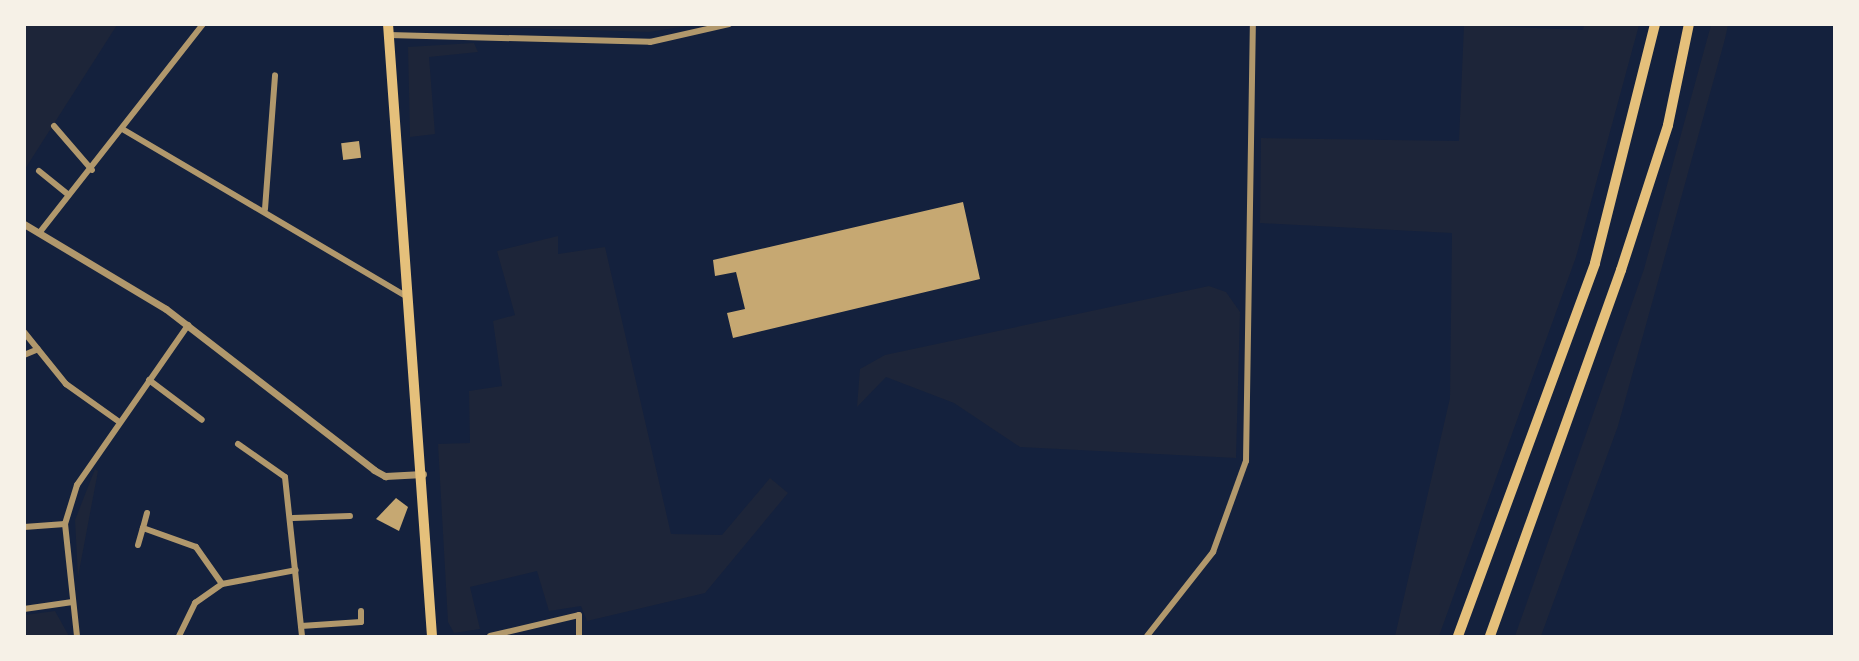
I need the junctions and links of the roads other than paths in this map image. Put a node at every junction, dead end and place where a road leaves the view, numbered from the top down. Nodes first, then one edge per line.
1 (203, 24) edge
2 (729, 24) edge
3 (1253, 24) edge
4 (1655, 24) edge
5 (1689, 24) edge
6 (388, 30) edge
7 (275, 75) dead end
8 (54, 125) dead end
9 (124, 130) junction
10 (92, 170) junction
11 (39, 171) dead end
12 (69, 195) junction
13 (265, 209) junction
14 (24, 224) edge
15 (40, 232) junction
16 (406, 296) junction
17 (188, 325) junction
18 (24, 332) edge
19 (38, 349) junction
20 (24, 355) edge
21 (149, 380) junction
22 (202, 420) dead end
23 (118, 421) junction
24 (239, 444) dead end
25 (423, 474) junction
26 (148, 513) dead end
27 (350, 516) dead end
28 (293, 518) junction
29 (65, 524) junction
30 (24, 527) edge
31 (143, 528) junction
32 (138, 545) dead end
33 (296, 570) junction
34 (222, 584) junction
35 (72, 602) junction
36 (24, 609) edge
37 (361, 611) dead end
38 (301, 626) junction
39 (510, 634) edge
40 (76, 636) edge
41 (179, 636) edge
42 (302, 636) edge
43 (432, 636) edge
44 (490, 636) edge
45 (579, 636) edge
46 (1147, 636) edge
47 (1458, 636) edge
48 (1490, 636) edge

1 - 9 street
2 - 6 street
3 - 46 street
4 - 47 highway
5 - 48 highway
6 - 16 main road
7 - 13 street
8 - 10 street
9 - 10 street
9 - 13 street
10 - 12 street
11 - 12 street
12 - 15 street
13 - 16 street
14 - 15 street
15 - 17 street
16 - 25 main road
17 - 21 street
17 - 25 street
18 - 19 street
19 - 20 street
19 - 23 street
21 - 22 street
21 - 23 street
23 - 29 street
24 - 28 street
25 - 43 main road
26 - 31 street
27 - 28 street
28 - 33 street
29 - 30 street
29 - 35 street
31 - 32 street
31 - 34 street
33 - 34 street
33 - 38 street
34 - 41 street
35 - 36 street
35 - 40 street
37 - 38 street
38 - 42 street
39 - 44 street
39 - 45 street

